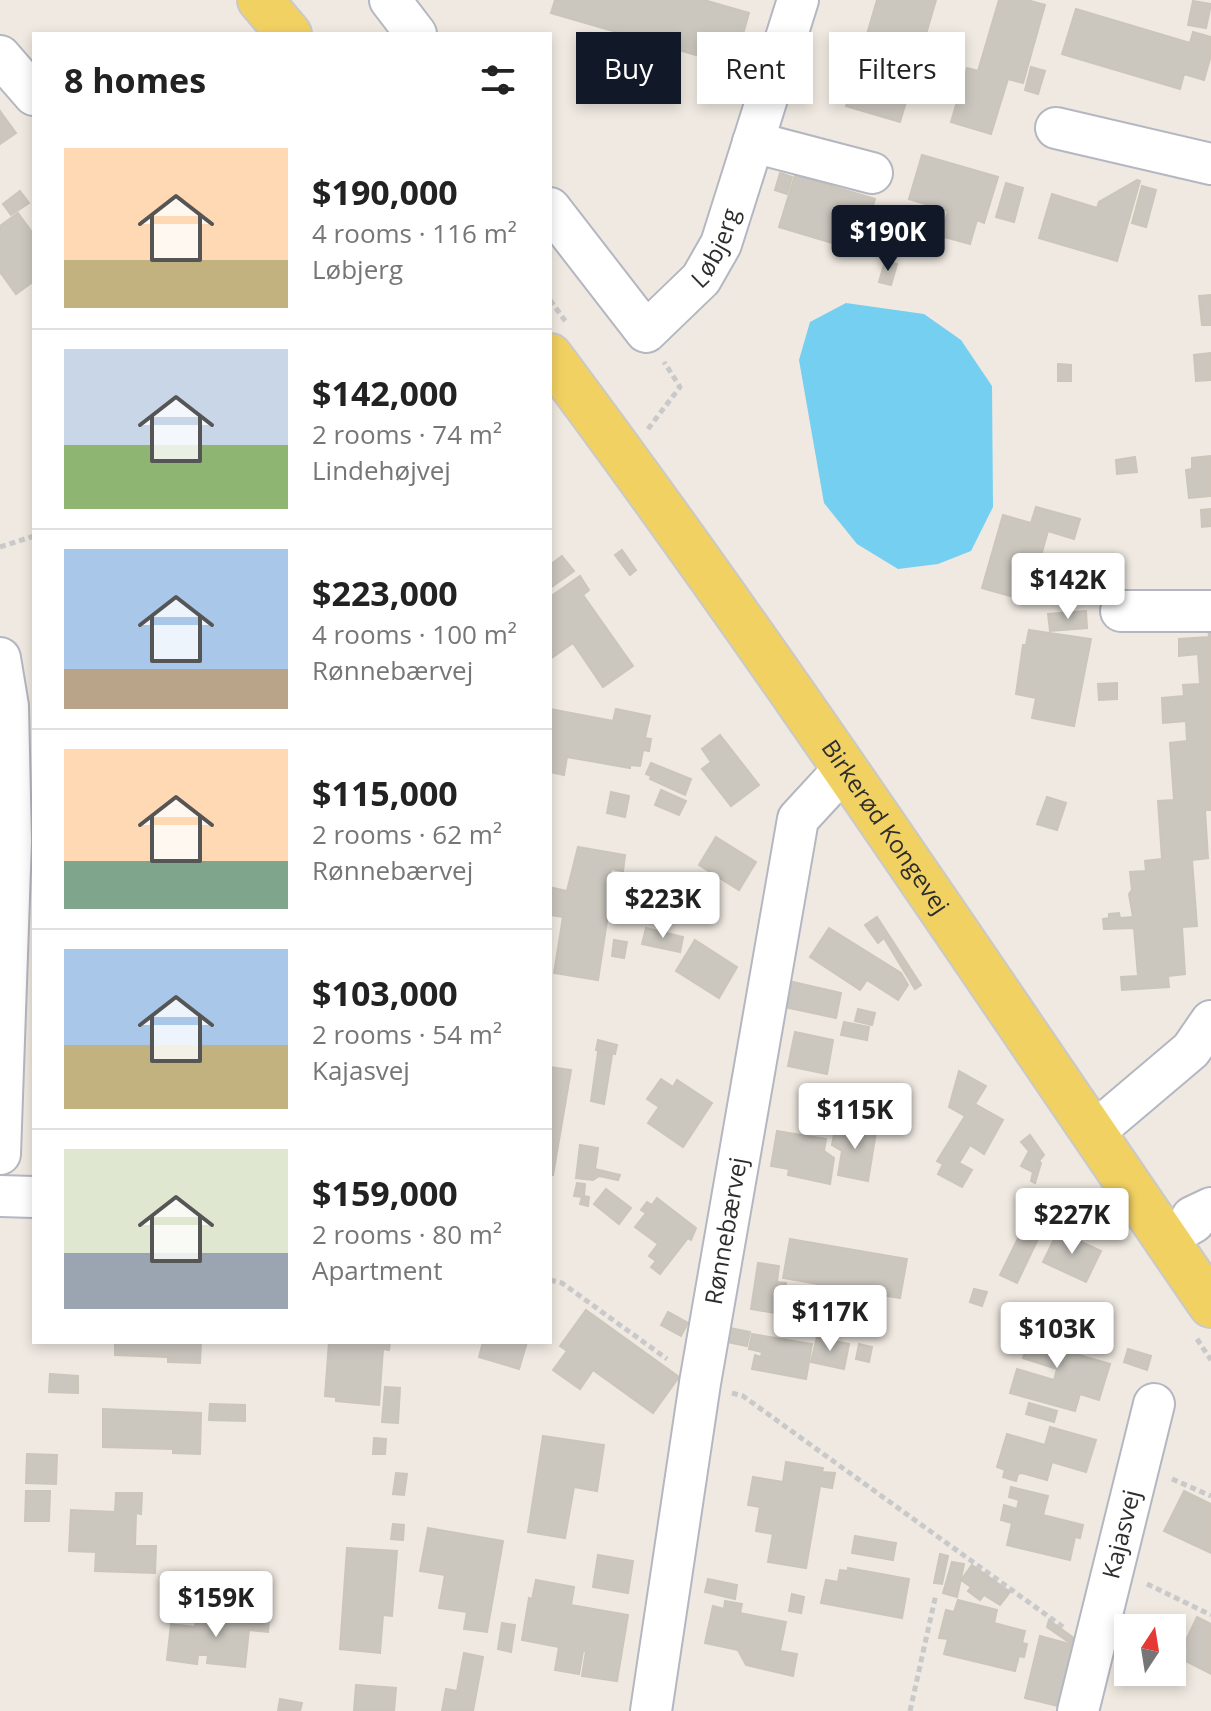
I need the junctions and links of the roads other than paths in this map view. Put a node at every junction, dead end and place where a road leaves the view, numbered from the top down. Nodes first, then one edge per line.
1 (260, 0) edge
2 (390, 0) edge
3 (798, 0) edge
4 (287, 32) edge
5 (414, 32) edge
6 (0, 56) edge
7 (32, 93) edge
8 (1056, 128) dead end
9 (753, 142) junction
10 (1211, 164) edge
11 (872, 173) dead end
12 (552, 211) edge
13 (552, 359) edge
14 (1121, 611) dead end
15 (1211, 611) edge
16 (0, 658) edge
17 (844, 769) junction
18 (22, 841) edge
19 (1211, 1021) edge
20 (1093, 1133) junction
21 (0, 1154) edge
22 (0, 1196) edge
23 (32, 1197) edge
24 (1211, 1208) edge
25 (1165, 1239) junction
26 (1211, 1305) edge
27 (1154, 1404) dead end
28 (651, 1711) edge
29 (1078, 1711) edge

1 - 4 main road
2 - 5 street
3 - 9 street, Løbjerg
6 - 7 street
8 - 10 street
9 - 11 street
9 - 12 street, Løbjerg
13 - 17 main road, Birkerød Kongevej
14 - 15 street
16 - 18 street
17 - 20 main road, Birkerød Kongevej
17 - 28 street, Rønnebærvej
18 - 21 street
19 - 20 street
20 - 25 main road, Birkerød Kongevej
22 - 23 street
24 - 25 street
25 - 26 main road, Birkerød Kongevej
27 - 29 street, Kajasvej

